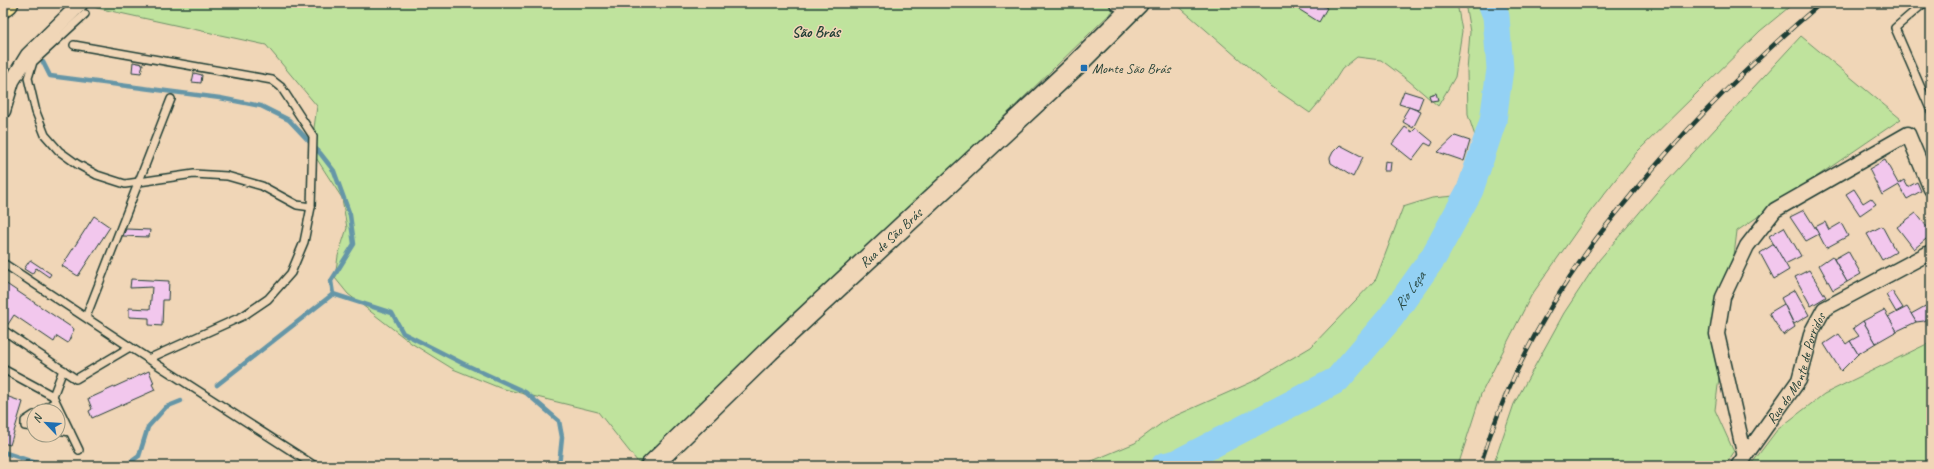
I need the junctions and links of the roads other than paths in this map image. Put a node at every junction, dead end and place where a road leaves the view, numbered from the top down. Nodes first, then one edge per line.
1 (7, 3) edge
2 (1924, 3) edge
3 (1129, 5) edge
4 (3, 6) edge
5 (83, 8) edge
6 (74, 45) dead end
7 (170, 98) dead end
8 (3, 111) edge
9 (1931, 111) edge
10 (138, 182) junction
11 (1931, 189) edge
12 (311, 207) junction
13 (1931, 252) edge
14 (3, 263) edge
15 (86, 317) junction
16 (6, 332) dead end
17 (130, 347) junction
18 (148, 359) junction
19 (3, 369) edge
20 (63, 370) junction
21 (54, 399) junction
22 (50, 403) edge
23 (66, 431) edge
24 (70, 432) junction
25 (79, 450) dead end
26 (1742, 461) edge
27 (314, 466) edge
28 (651, 466) edge

1 - 4 highway
2 - 9 lane
3 - 28 main road, Rua de São Brás
5 - 8 street
5 - 10 lane
6 - 12 lane
7 - 10 lane
10 - 12 lane
10 - 15 lane
11 - 26 street
12 - 18 lane
13 - 26 street, Rua do Monte de Porridos
14 - 15 lane
15 - 17 lane
16 - 20 lane
17 - 18 lane
17 - 20 lane
18 - 27 lane
19 - 21 lane
20 - 21 lane
21 - 22 lane
21 - 24 lane
23 - 24 lane
24 - 25 lane

